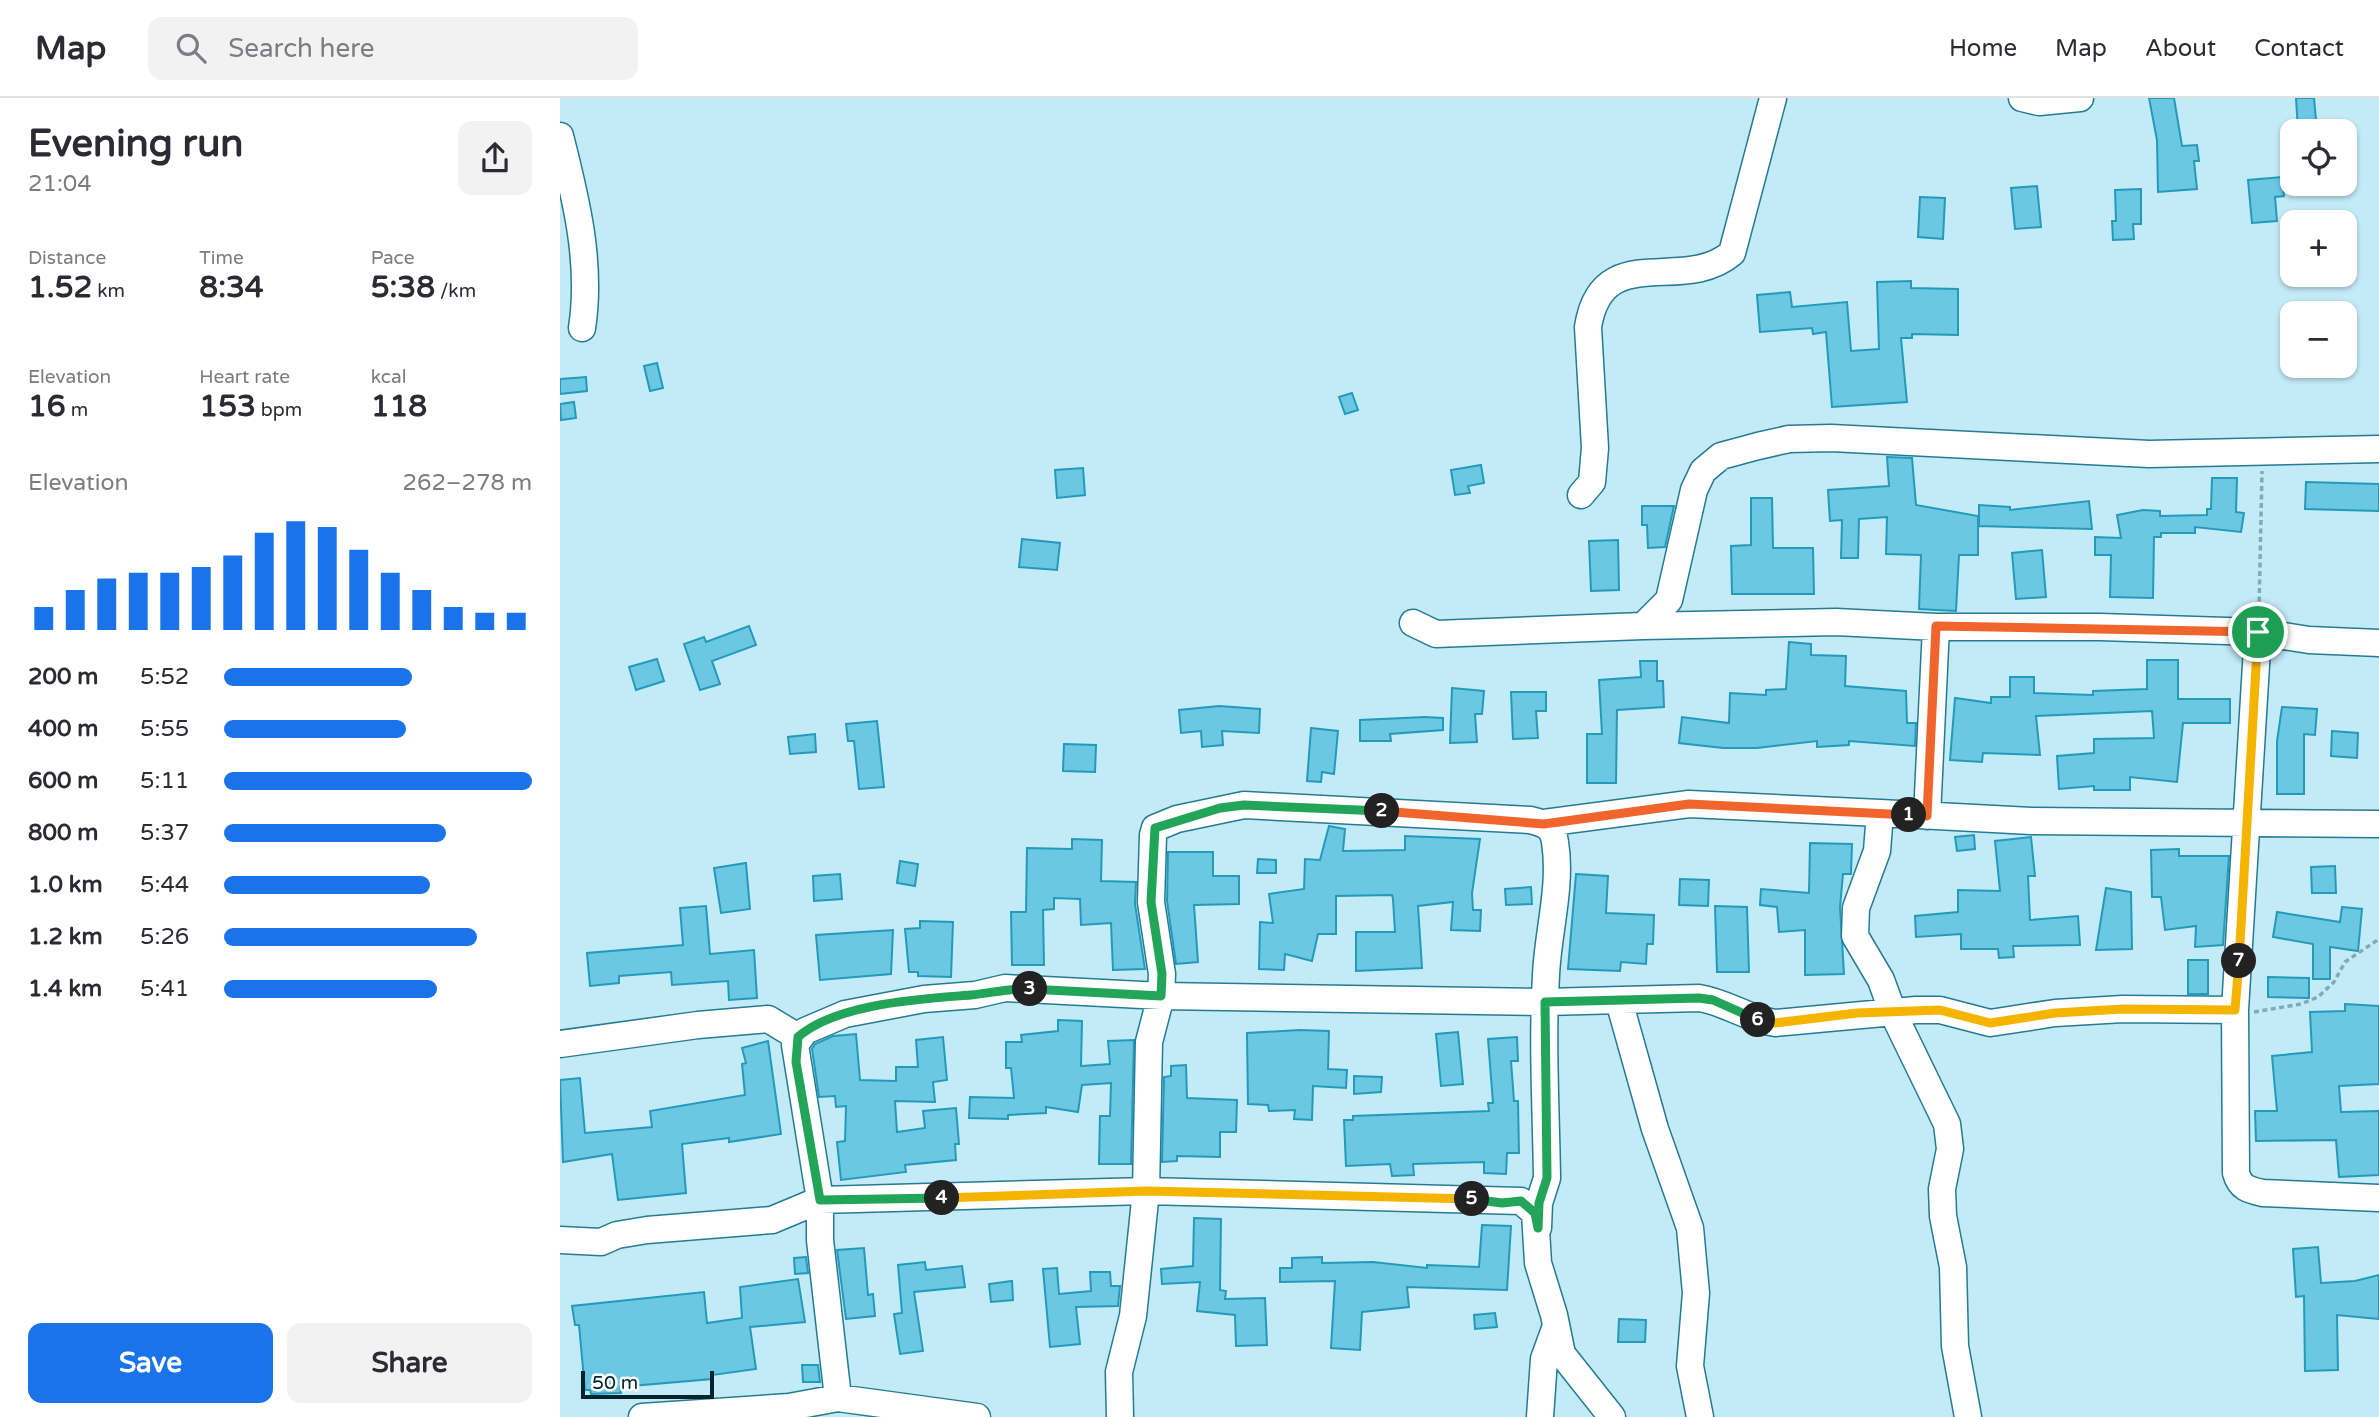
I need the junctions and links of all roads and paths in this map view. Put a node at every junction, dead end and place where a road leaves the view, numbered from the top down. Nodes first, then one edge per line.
1 (1773, 98) edge
2 (2022, 98) edge
3 (2080, 98) edge
4 (560, 136) edge
5 (582, 328) dead end
6 (2379, 449) edge
7 (2263, 451) junction
8 (1581, 495) dead end
9 (1413, 622) dead end
10 (1643, 626) junction
11 (1936, 626) junction
12 (2258, 632) junction
13 (2379, 643) edge
14 (1880, 813) junction
15 (1927, 816) junction
16 (2249, 823) junction
17 (1544, 824) junction
18 (2379, 827) edge
19 (2379, 939) edge
20 (1161, 996) junction
21 (1619, 1001) junction
22 (1545, 1002) junction
23 (2235, 1010) junction
24 (1893, 1013) junction
25 (798, 1037) junction
26 (560, 1044) edge
27 (1146, 1191) junction
28 (2379, 1198) edge
29 (820, 1200) junction
30 (1538, 1228) junction
31 (560, 1240) edge
32 (1556, 1326) junction
33 (838, 1398) junction
34 (642, 1417) edge
35 (977, 1417) edge
36 (1120, 1417) edge
37 (1540, 1417) edge
38 (1612, 1417) edge
39 (1700, 1417) edge
40 (1968, 1417) edge

1 - 8 street
2 - 3 street
4 - 5 street
6 - 7 street
7 - 10 street
7 - 12 path
9 - 10 street
10 - 11 street
11 - 12 street
11 - 15 street
12 - 13 street
12 - 16 street
14 - 15 street
14 - 17 street
14 - 24 street
15 - 16 street
16 - 18 street
16 - 23 street
17 - 20 street
17 - 22 street
19 - 23 path
20 - 22 street
20 - 25 street
20 - 27 street
21 - 22 street
21 - 24 street
21 - 39 street
22 - 30 street
23 - 24 street
23 - 28 street
24 - 40 street
25 - 26 street
25 - 29 street
27 - 29 street
27 - 30 street
27 - 36 street
29 - 31 street
29 - 33 street
30 - 32 street
32 - 37 street
32 - 38 street
33 - 34 street
33 - 35 street

